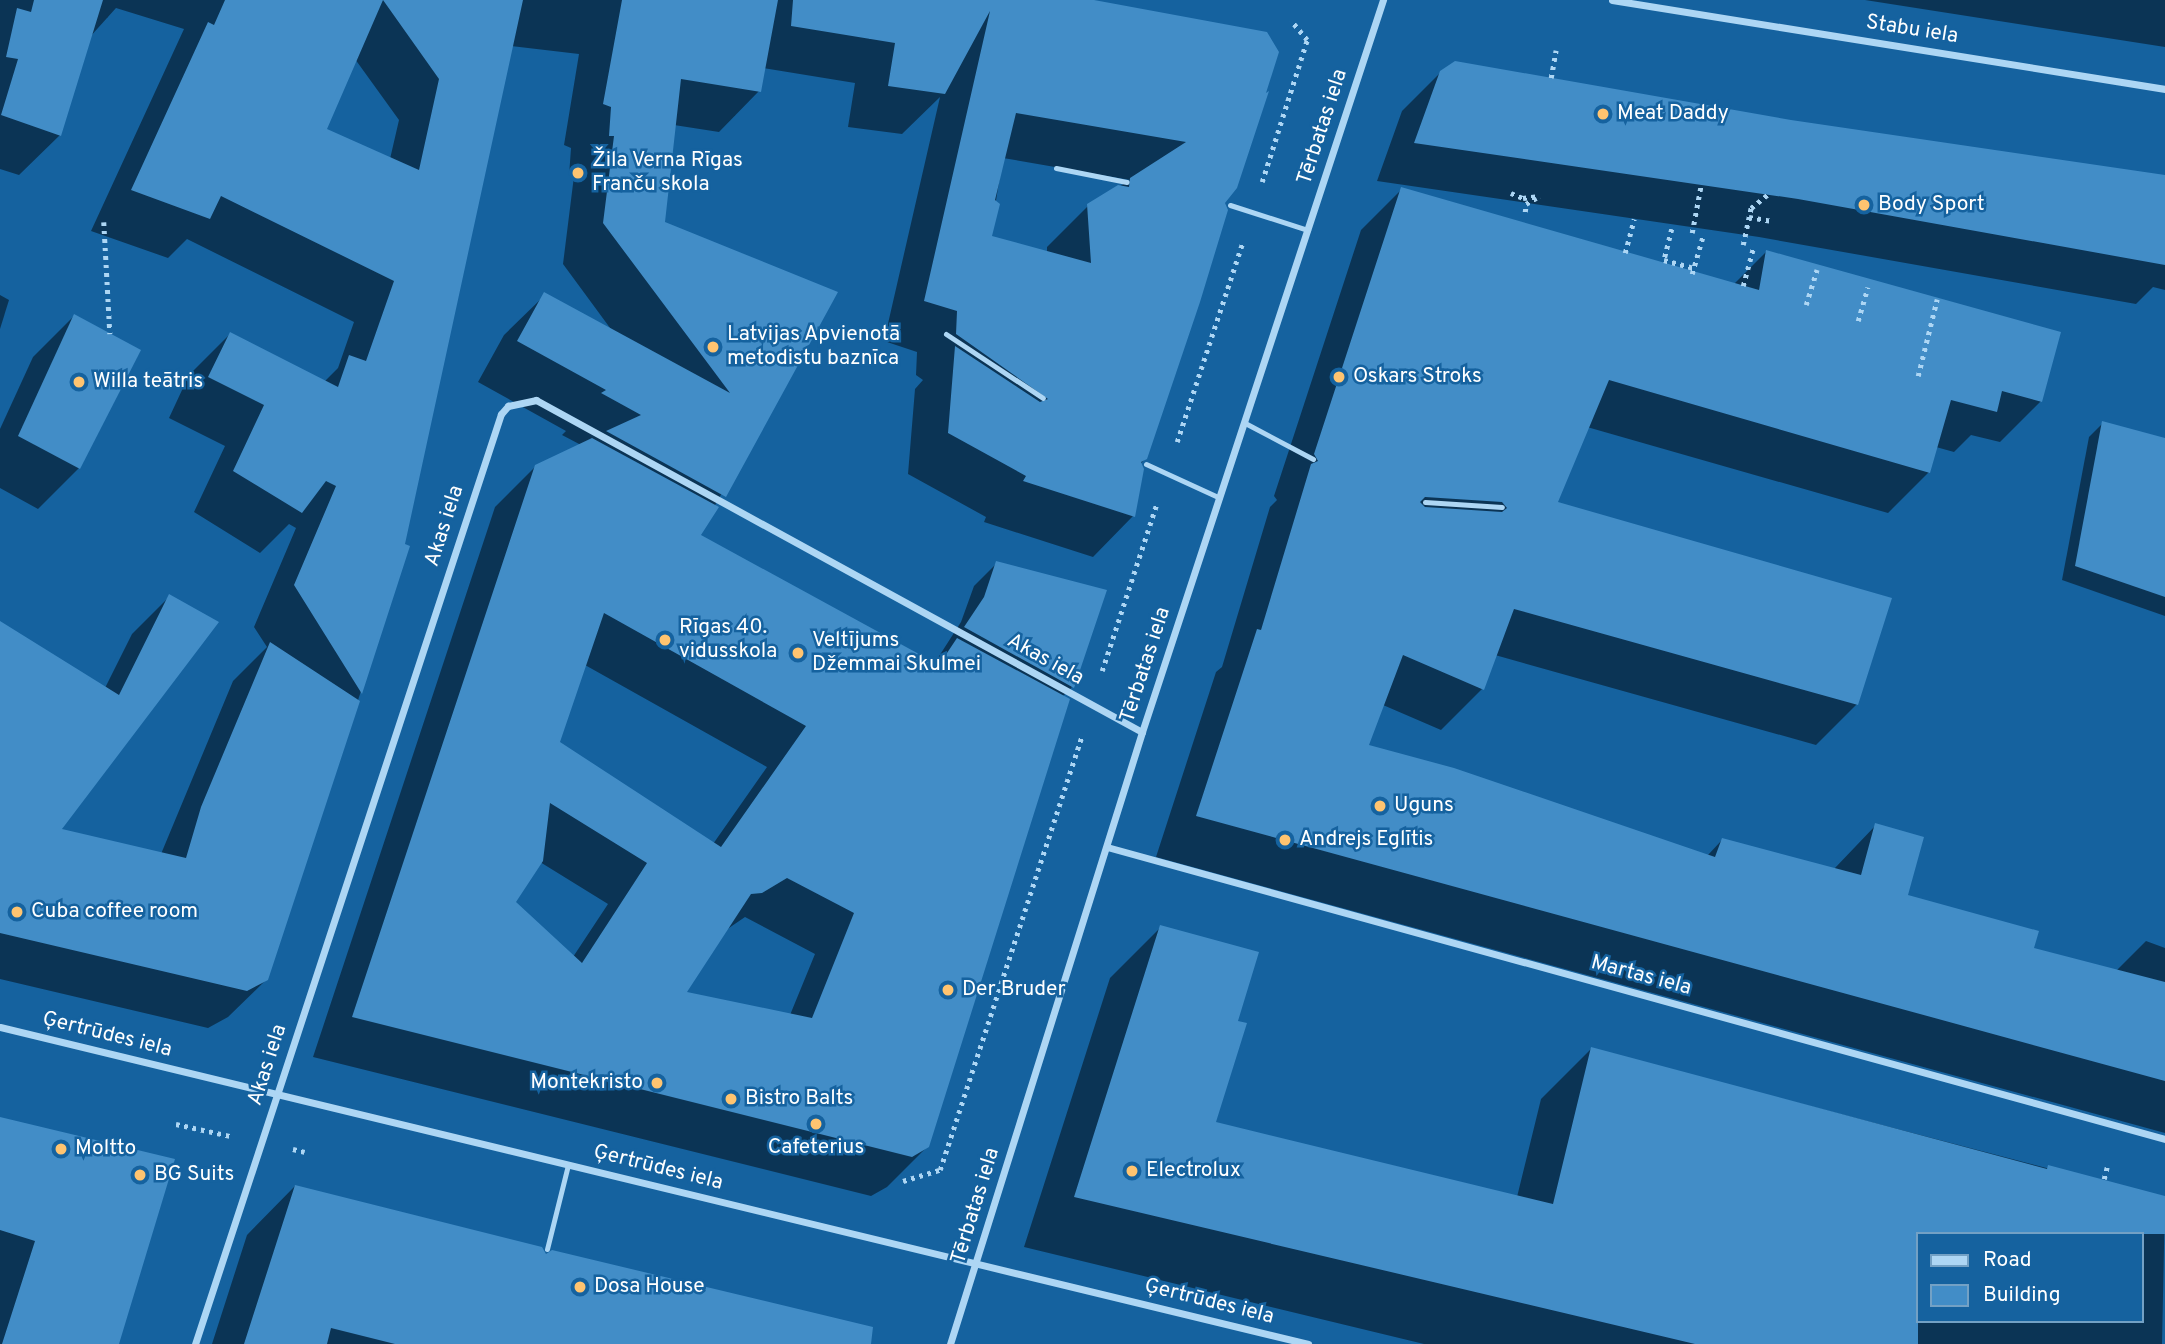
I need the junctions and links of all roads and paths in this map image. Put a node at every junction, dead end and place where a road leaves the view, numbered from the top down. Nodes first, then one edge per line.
1 (1383, 0) edge
2 (1612, 0) edge
3 (1291, 21) dead end
4 (1556, 50) dead end
5 (1551, 78) dead end
6 (2165, 89) edge
7 (1056, 168) dead end
8 (1127, 182) dead end
9 (1701, 185) dead end
10 (1511, 193) dead end
11 (1768, 194) dead end
12 (1230, 205) dead end
13 (1252, 212) junction
14 (1525, 212) dead end
15 (1749, 217) junction
16 (1634, 219) dead end
17 (1771, 221) dead end
18 (104, 222) dead end
19 (1672, 229) dead end
20 (1308, 230) junction
21 (1692, 233) dead end
22 (1703, 236) dead end
23 (1743, 245) dead end
24 (1752, 248) dead end
25 (1625, 253) dead end
26 (1817, 270) dead end
27 (1743, 286) dead end
28 (1868, 287) dead end
29 (1937, 299) dead end
30 (1806, 305) dead end
31 (1858, 321) dead end
32 (110, 334) dead end
33 (946, 334) dead end
34 (1918, 376) dead end
35 (1043, 398) dead end
36 (1244, 423) junction
37 (1313, 459) dead end
38 (1146, 464) dead end
39 (1167, 473) junction
40 (1220, 498) junction
41 (1425, 502) dead end
42 (1502, 507) dead end
43 (1092, 705) junction
44 (1142, 732) junction
45 (1107, 847) junction
46 (0, 1027) edge
47 (276, 1095) junction
48 (2165, 1139) edge
49 (568, 1165) junction
50 (2107, 1167) dead end
51 (2104, 1180) dead end
52 (903, 1181) dead end
53 (547, 1249) dead end
54 (976, 1263) junction
55 (195, 1344) edge
56 (950, 1344) edge
57 (1308, 1344) edge

1 - 20 street, Tērbatas iela
2 - 6 street, Stabu iela
3 - 13 path
4 - 5 path
7 - 8 lane
9 - 21 path
10 - 14 path
11 - 15 path
12 - 13 lane
13 - 20 lane
13 - 39 path
15 - 17 path
15 - 23 path
16 - 25 path
18 - 32 path
19 - 22 path
20 - 36 street, Tērbatas iela
24 - 27 path
26 - 30 path
28 - 31 path
29 - 34 path
33 - 35 lane
36 - 37 lane
36 - 40 street, Tērbatas iela
38 - 39 lane
39 - 40 lane
39 - 43 path
40 - 44 street, Tērbatas iela
41 - 42 lane
43 - 44 street, Akas iela
43 - 47 street, Akas iela
43 - 52 path
44 - 45 street, Tērbatas iela
45 - 48 street, Martas iela
45 - 54 street, Tērbatas iela
46 - 47 street, Ģertrūdes iela
47 - 49 street, Ģertrūdes iela
47 - 55 street, Akas iela
49 - 53 lane
49 - 54 street, Ģertrūdes iela
50 - 51 path
54 - 56 street, Tērbatas iela
54 - 57 street, Ģertrūdes iela

